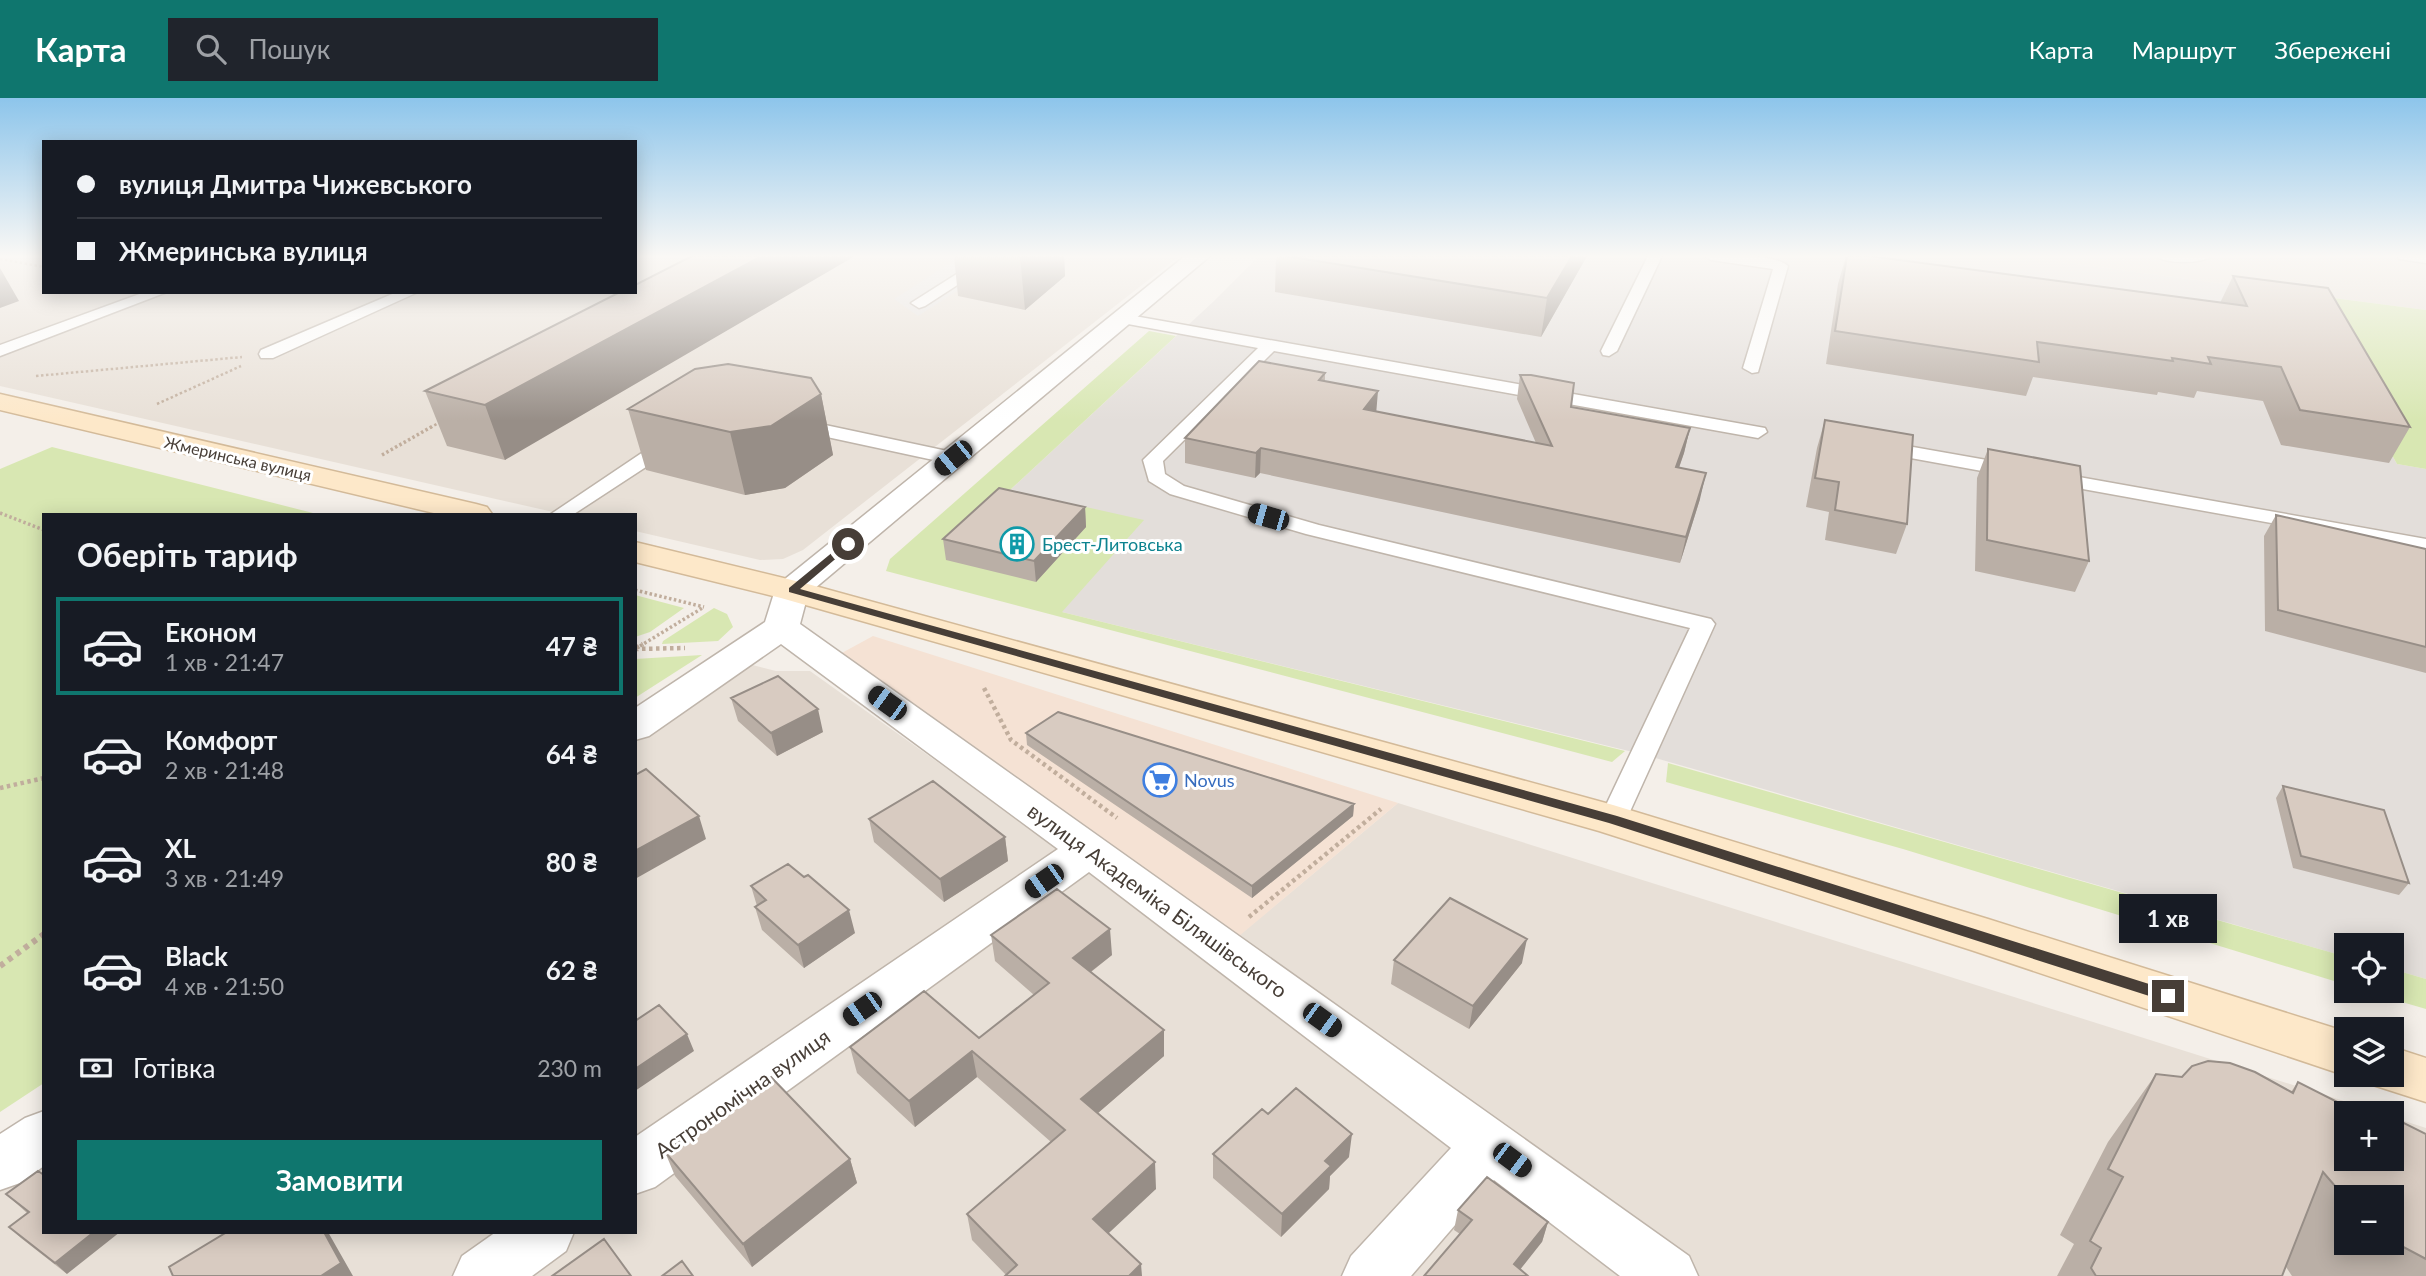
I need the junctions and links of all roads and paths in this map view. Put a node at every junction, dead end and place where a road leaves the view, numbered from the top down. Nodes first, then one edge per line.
1 (109, 311) edge
2 (367, 311) edge
3 (1132, 311) edge
4 (1629, 311) edge
5 (1769, 311) edge
6 (1123, 318) junction
7 (1272, 344) junction
8 (0, 351) edge
9 (1609, 351) dead end
10 (267, 354) junction
11 (1752, 368) dead end
12 (36, 376) dead end
13 (0, 402) edge
14 (157, 404) dead end
15 (446, 419) edge
16 (776, 420) edge
17 (687, 432) edge
18 (1758, 432) dead end
19 (1866, 444) edge
20 (382, 455) dead end
21 (953, 458) junction
22 (0, 513) edge
23 (472, 513) edge
24 (563, 513) edge
25 (42, 529) edge
26 (2426, 545) edge
27 (637, 553) edge
28 (637, 590) edge
29 (787, 608) junction
30 (637, 648) edge
31 (696, 648) dead end
32 (637, 649) edge
33 (984, 688) dead end
34 (637, 725) edge
35 (42, 778) edge
36 (0, 788) edge
37 (1381, 809) dead end
38 (1613, 820) junction
39 (1104, 835) junction
40 (1235, 923) junction
41 (42, 935) edge
42 (0, 966) edge
43 (2334, 1050) edge
44 (2404, 1073) edge
45 (2426, 1080) edge
46 (42, 1136) edge
47 (1490, 1144) junction
48 (0, 1165) edge
49 (637, 1168) edge
50 (542, 1234) edge
51 (483, 1276) edge
52 (1373, 1276) edge
53 (1668, 1276) edge

1 - 8 lane
2 - 10 lane
3 - 6 street
4 - 9 lane
5 - 11 lane
6 - 7 lane
6 - 21 street
7 - 18 lane
7 - 38 lane
10 - 12 path
10 - 14 path
13 - 23 main road, Жмеринська вулиця
15 - 20 path
16 - 21 lane
17 - 24 lane
19 - 26 lane
21 - 29 street
22 - 25 path
27 - 29 main road
28 - 30 path
29 - 34 street
29 - 38 main road
29 - 39 street, вулиця Академіка Біляшівського
31 - 32 path
33 - 39 path
35 - 36 path
37 - 40 path
38 - 43 main road
39 - 40 street, вулиця Академіка Біляшівського
39 - 49 street, Астрономічна вулиця
40 - 47 street, вулиця Академіка Біляшівського
41 - 42 path
44 - 45 main road
46 - 48 street
47 - 52 street
47 - 53 street, вулиця Академіка Біляшівського
50 - 51 street

